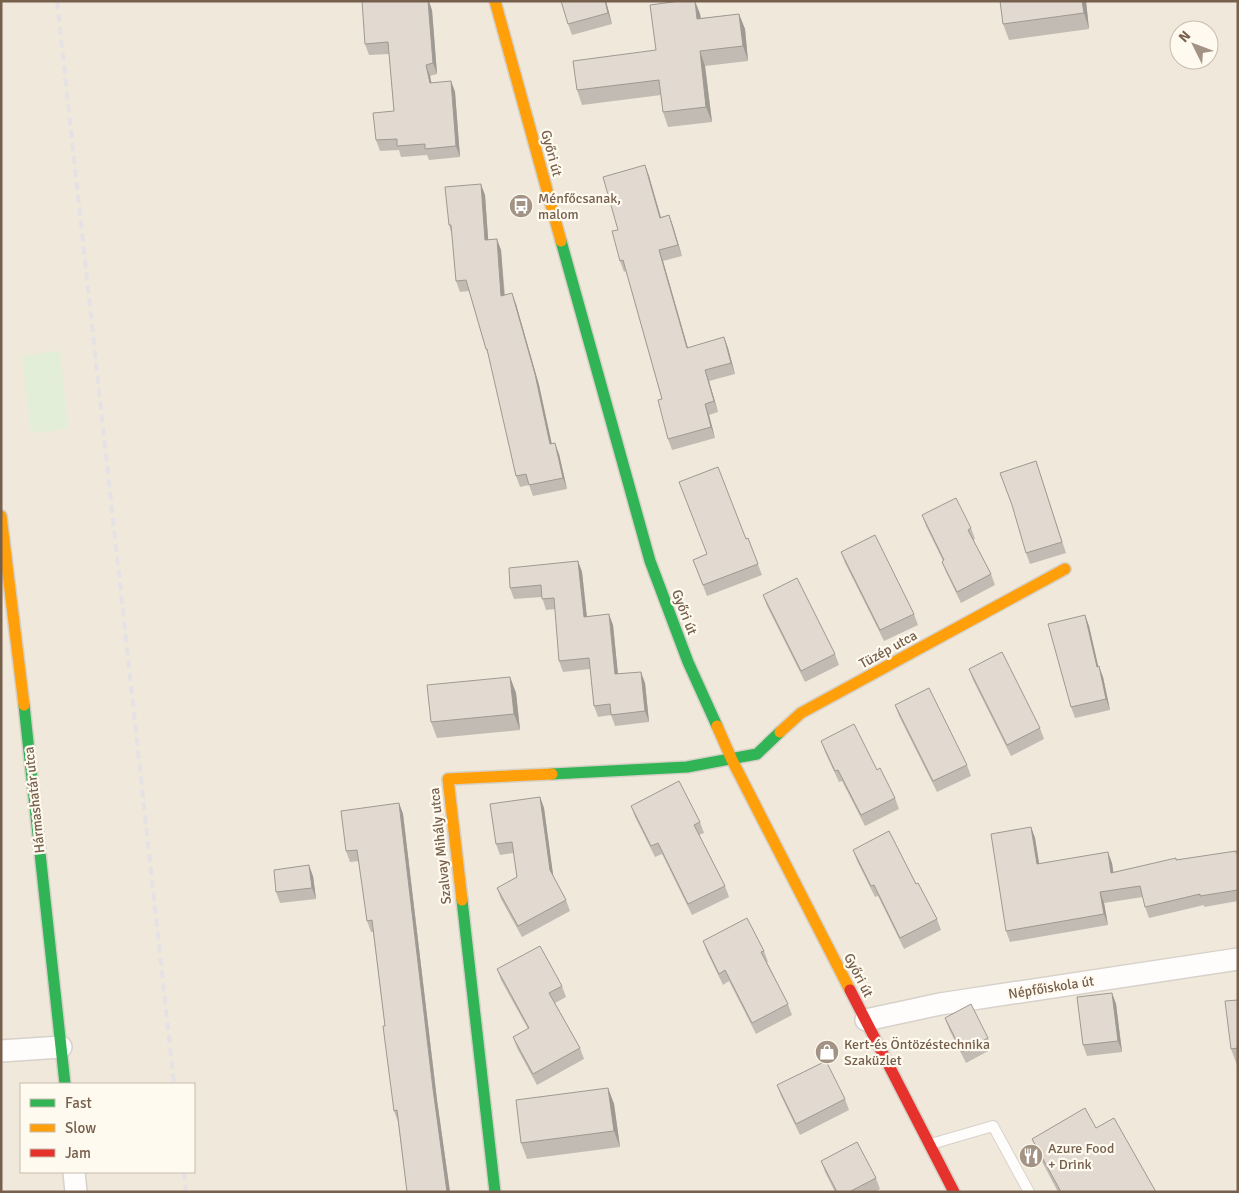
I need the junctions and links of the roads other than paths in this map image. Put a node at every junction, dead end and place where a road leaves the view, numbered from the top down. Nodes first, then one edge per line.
1 (495, 1) edge
2 (1, 516) edge
3 (1065, 569) dead end
4 (6, 582) edge
5 (732, 760) junction
6 (1238, 959) edge
7 (866, 1020) junction
8 (60, 1047) junction
9 (1, 1051) edge
10 (65, 1083) edge
11 (930, 1144) junction
12 (74, 1173) edge
13 (76, 1192) edge
14 (495, 1192) edge
15 (954, 1192) edge
16 (1029, 1192) edge

1 - 5 street, Győri út
2 - 4 street, Hármashatár utca
3 - 5 street, Tüzép utca
4 - 8 street, Hármashatár utca
5 - 7 street, Győri út
5 - 14 street, Szalvay Mihály utca
6 - 7 street, Népfőiskola út
7 - 11 street, Győri út
8 - 9 street
8 - 10 street, Hármashatár utca
11 - 15 street, Győri út
11 - 16 lane
12 - 13 street

